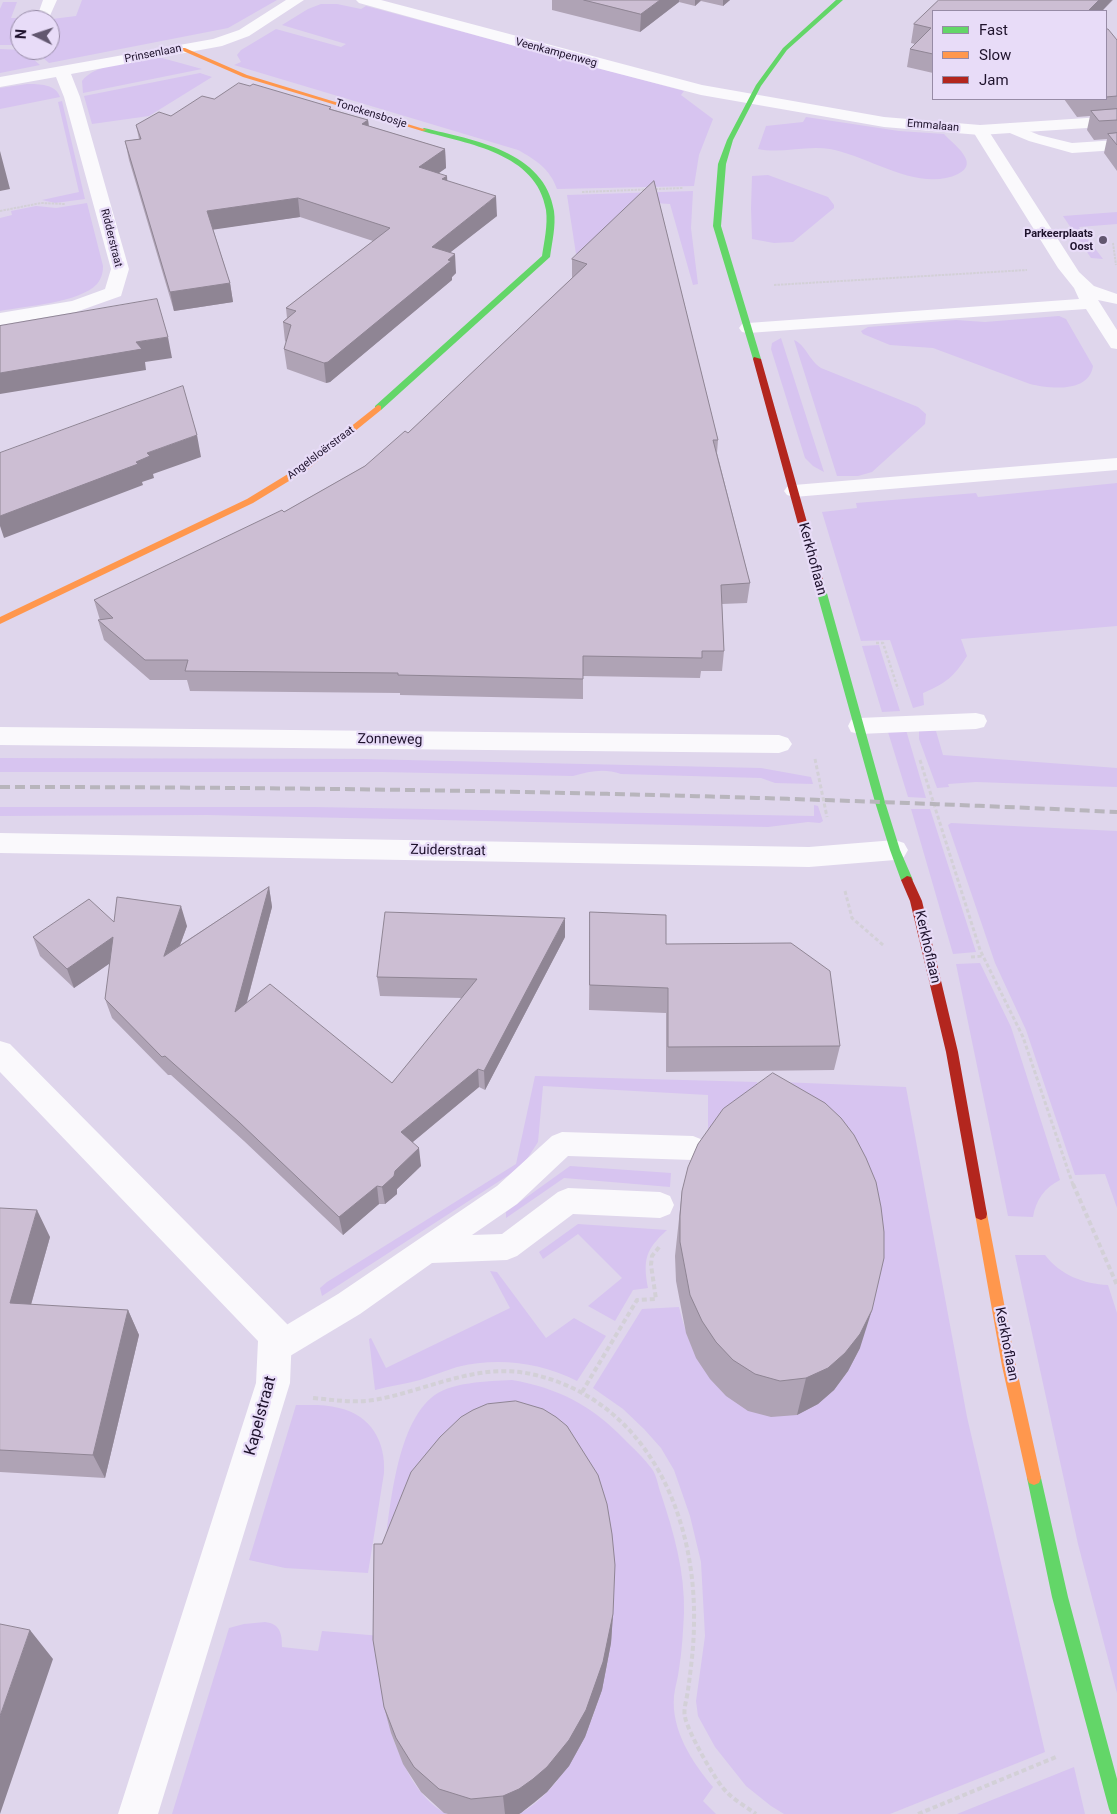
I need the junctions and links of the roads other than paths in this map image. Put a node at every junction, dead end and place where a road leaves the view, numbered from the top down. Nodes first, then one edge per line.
1 (296, 0) edge
2 (364, 0) edge
3 (840, 0) edge
4 (183, 49) junction
5 (62, 71) junction
6 (0, 82) edge
7 (750, 101) junction
8 (1117, 121) edge
9 (1010, 128) junction
10 (980, 130) junction
11 (1117, 145) edge
12 (547, 193) joint
13 (1080, 285) junction
14 (1117, 299) edge
15 (1091, 303) junction
16 (0, 319) edge
17 (755, 328) junction
18 (1117, 344) edge
19 (1117, 464) edge
20 (794, 490) junction
21 (0, 621) edge
22 (976, 721) dead end
23 (859, 726) junction
24 (0, 736) edge
25 (779, 744) dead end
26 (0, 843) edge
27 (895, 850) junction
28 (0, 1053) edge
29 (693, 1148) dead end
30 (660, 1205) dead end
31 (428, 1250) junction
32 (274, 1349) junction
33 (1117, 1809) edge
34 (138, 1814) edge

1 - 4 street, Prinsenlaan
2 - 7 street, Veenkampenweg
3 - 7 street, Kerkhoflaan
4 - 5 street, Prinsenlaan
4 - 12 street, Tonckensbosje
5 - 6 street, Prinsenlaan
5 - 16 street, Ridderstraat
7 - 10 street, Emmalaan
7 - 17 street, Kerkhoflaan
8 - 9 street, Emmalaan
9 - 10 street, Emmalaan
9 - 11 lane
10 - 13 lane
12 - 21 street, Angelsloërstraat
13 - 14 lane
13 - 15 lane
15 - 17 lane
15 - 18 lane
17 - 20 street, Kerkhoflaan
19 - 20 lane
20 - 23 street, Kerkhoflaan
22 - 23 lane
23 - 27 street, Kerkhoflaan
24 - 25 street, Zonneweg
26 - 27 street, Zuiderstraat
27 - 33 street, Kerkhoflaan
28 - 32 street, Kapelstraat
29 - 31 lane
30 - 31 lane
31 - 32 lane
32 - 34 street, Kapelstraat

